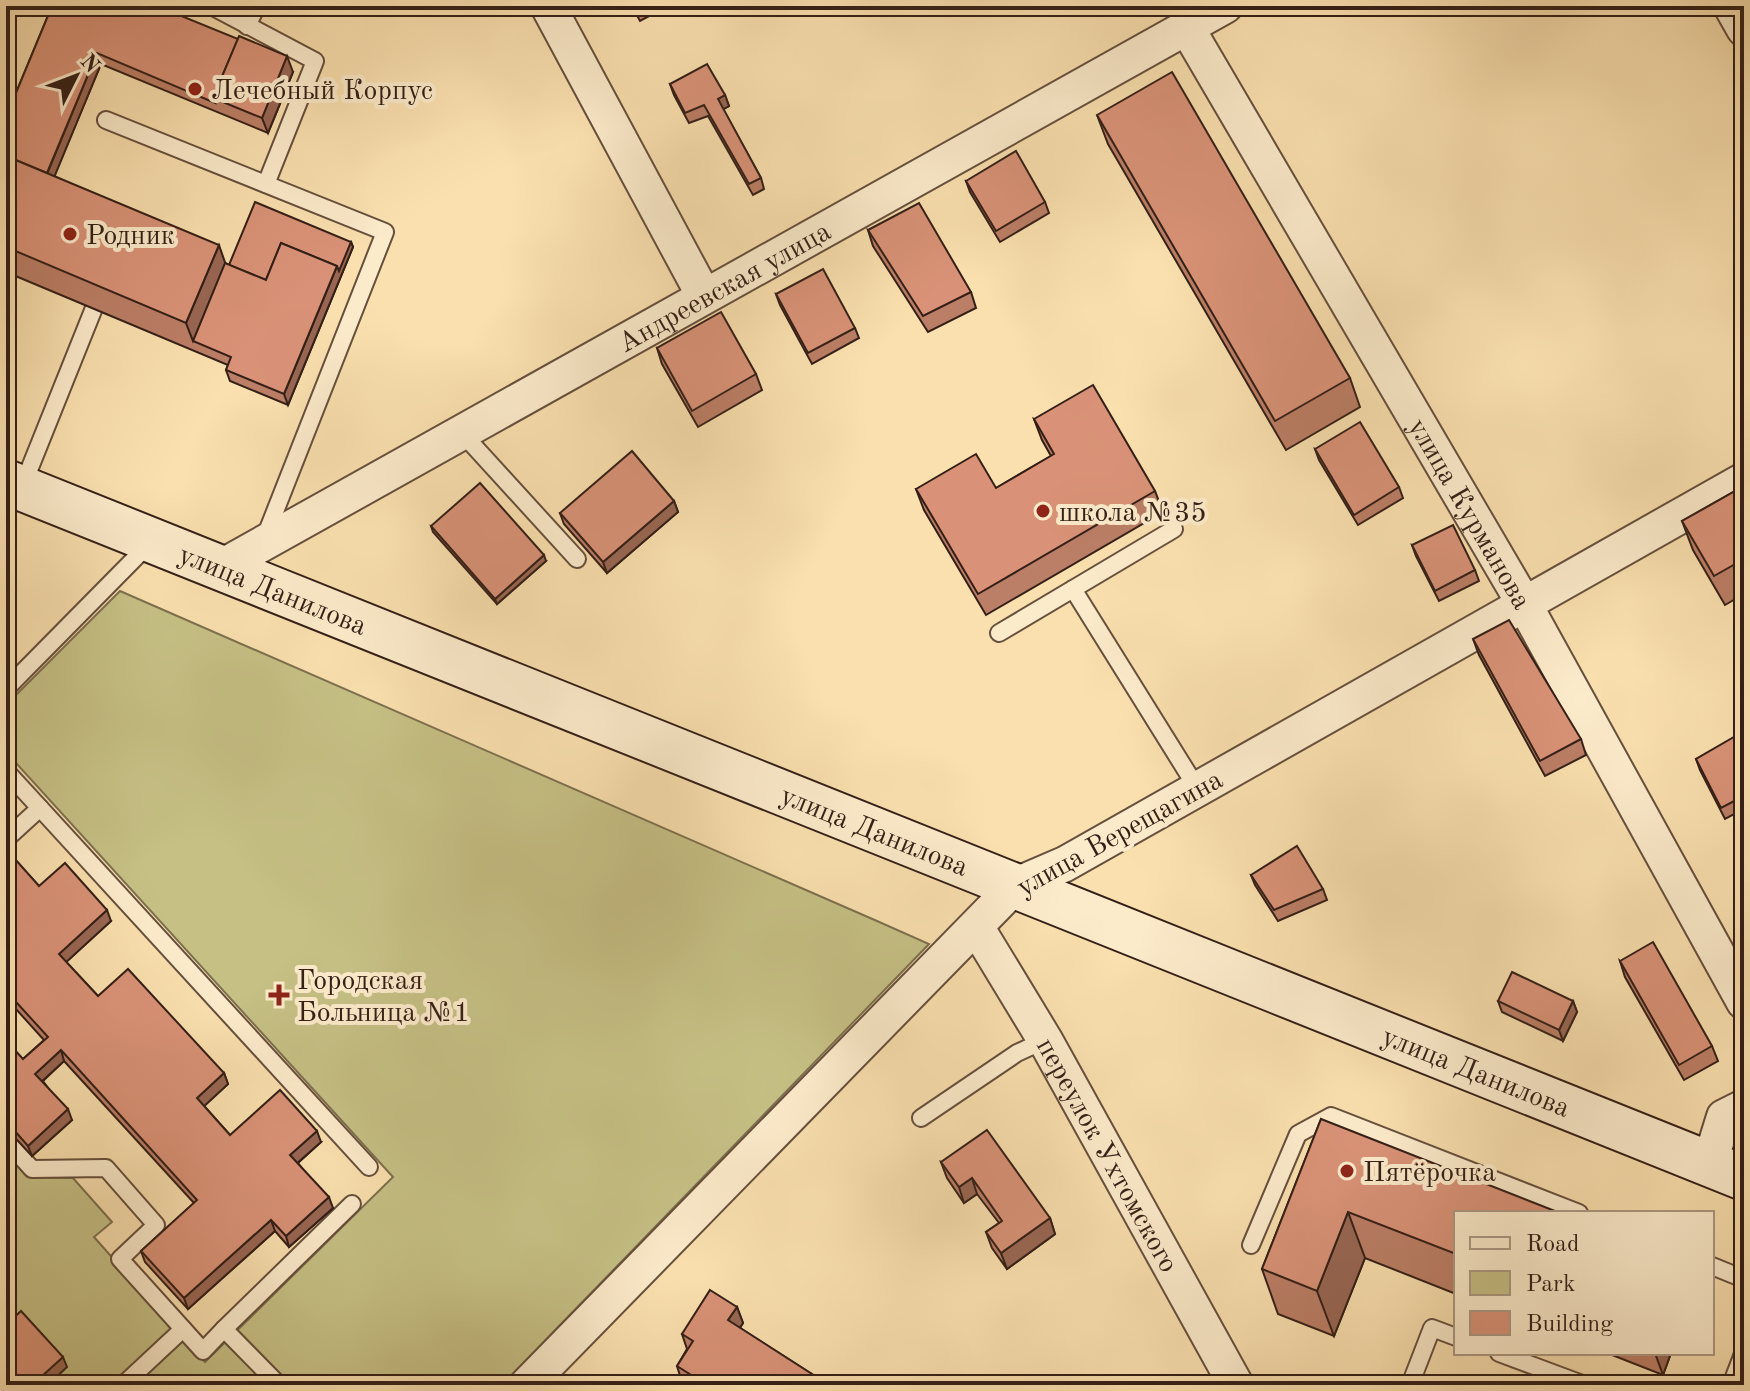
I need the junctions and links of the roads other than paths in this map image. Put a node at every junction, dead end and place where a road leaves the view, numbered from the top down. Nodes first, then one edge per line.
1 (211, 6) edge
2 (257, 6) edge
3 (548, 6) edge
4 (1225, 6) edge
5 (1731, 6) edge
6 (247, 26) junction
7 (1187, 28) junction
8 (1744, 29) edge
9 (106, 120) dead end
10 (266, 184) junction
11 (704, 296) junction
12 (94, 308) edge
13 (462, 433) junction
14 (1744, 480) edge
15 (14, 485) edge
16 (1174, 529) dead end
17 (152, 542) junction
18 (261, 546) junction
19 (577, 559) dead end
20 (221, 567) junction
21 (1073, 589) junction
22 (1523, 602) junction
23 (999, 633) dead end
24 (6, 689) edge
25 (6, 771) edge
26 (1197, 788) junction
27 (40, 808) junction
28 (6, 839) edge
29 (1016, 885) junction
30 (977, 928) junction
31 (1744, 1002) edge
32 (1045, 1040) junction
33 (1744, 1107) edge
34 (921, 1118) dead end
35 (6, 1140) edge
36 (369, 1167) dead end
37 (1727, 1170) edge
38 (352, 1204) dead end
39 (1574, 1211) edge
40 (1251, 1245) dead end
41 (1714, 1267) edge
42 (1744, 1279) edge
43 (183, 1329) junction
44 (224, 1329) junction
45 (1454, 1336) edge
46 (1744, 1351) edge
47 (1504, 1355) edge
48 (123, 1385) edge
49 (279, 1385) edge
50 (527, 1385) edge
51 (1236, 1385) edge
52 (1410, 1385) edge
53 (1585, 1385) edge
54 (1731, 1385) edge

1 - 6 lane
2 - 6 lane
3 - 11 street
4 - 7 street, Андреевская улица
5 - 8 street
6 - 10 lane
7 - 11 street, Андреевская улица
7 - 22 street, улица Курманова
9 - 10 lane
10 - 18 lane
11 - 13 street, Андреевская улица
12 - 15 lane
13 - 18 street, Андреевская улица
13 - 19 lane
14 - 22 street, улица Верещагина
15 - 17 main road, улица Данилова
16 - 21 lane
17 - 20 main road, улица Данилова
17 - 24 lane
18 - 20 street, Андреевская улица
20 - 29 main road, улица Данилова
21 - 23 lane
21 - 26 lane
22 - 26 street, улица Верещагина
22 - 31 street, улица Курманова
25 - 27 lane
26 - 29 street, улица Верещагина
27 - 28 lane
27 - 36 lane
29 - 30 street, улица Верещагина
29 - 37 main road, улица Данилова
30 - 32 street, переулок Ухтомского
30 - 50 street, улица Верещагина
32 - 34 lane
32 - 51 street, переулок Ухтомского
33 - 37 street
35 - 43 lane
38 - 44 lane
39 - 40 lane
41 - 42 lane
43 - 44 lane
43 - 48 lane
44 - 49 lane
45 - 52 lane
46 - 54 lane
47 - 53 lane

